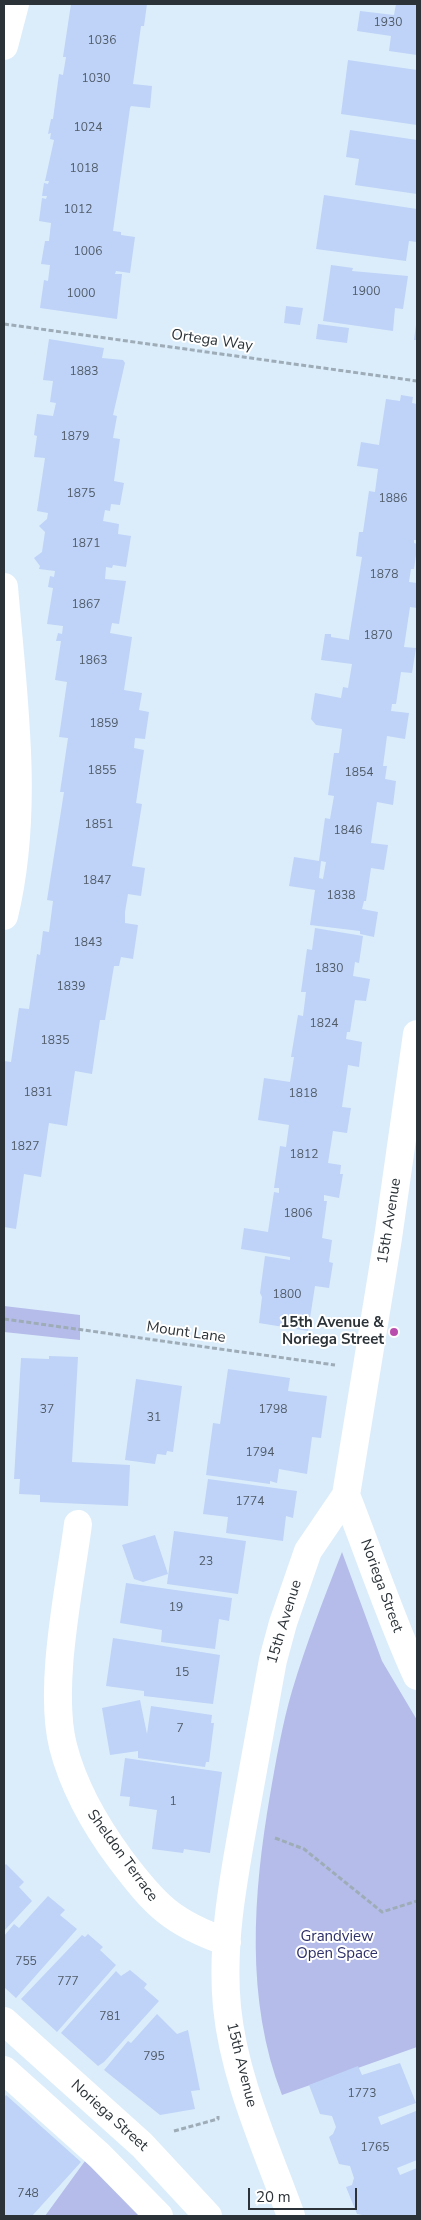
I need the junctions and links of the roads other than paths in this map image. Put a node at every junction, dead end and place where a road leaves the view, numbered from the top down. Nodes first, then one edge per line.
1 (15, 4) edge
2 (4, 46) edge
3 (4, 587) edge
4 (4, 916) edge
5 (417, 1034) edge
6 (346, 1496) junction
7 (78, 1524) dead end
8 (417, 1676) edge
9 (227, 1942) junction
10 (4, 2021) edge
11 (4, 2070) edge
12 (160, 2216) edge
13 (208, 2216) edge
14 (291, 2216) edge

1 - 2 street
3 - 4 street
5 - 6 street, 15th Avenue
6 - 8 street, Noriega Street
6 - 9 street, 15th Avenue
7 - 9 street, Sheldon Terrace
9 - 14 street, 15th Avenue
10 - 13 street, Noriega Street
11 - 12 street

